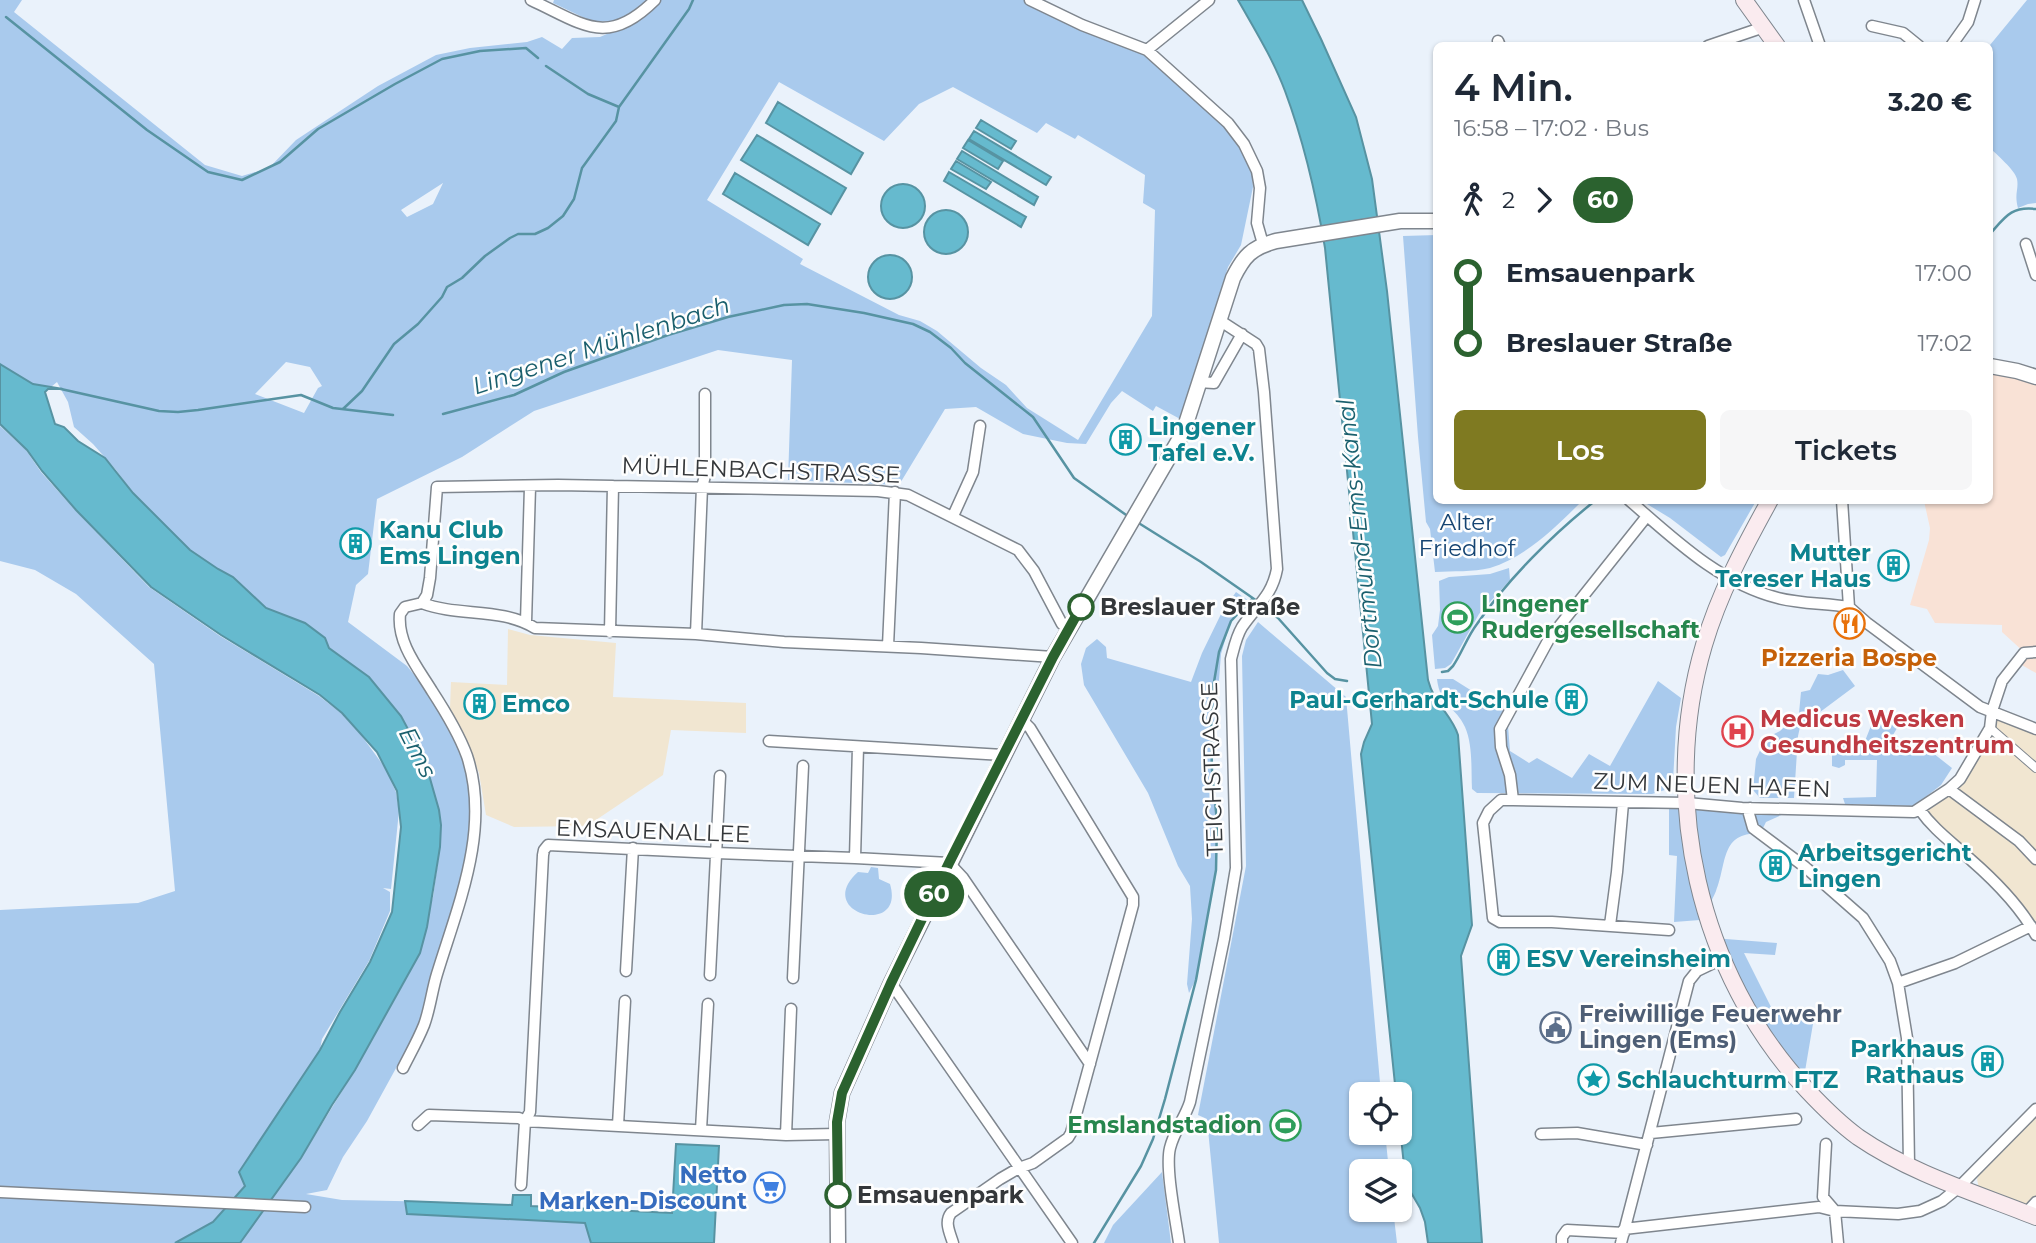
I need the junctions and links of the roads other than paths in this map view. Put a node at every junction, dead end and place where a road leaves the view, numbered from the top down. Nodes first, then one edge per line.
1 (531, 0) edge
2 (655, 0) edge
3 (1030, 0) edge
4 (1209, 0) edge
5 (1744, 0) edge
6 (1804, 0) edge
7 (1975, 0) edge
8 (1872, 26) dead end
9 (1765, 27) junction
10 (1720, 42) edge
11 (1774, 42) edge
12 (1819, 42) edge
13 (1914, 42) edge
14 (1954, 42) edge
15 (1147, 50) junction
16 (1433, 221) edge
17 (1263, 244) junction
18 (2026, 244) dead end
19 (2036, 275) edge
20 (1219, 320) junction
21 (1242, 334) junction
22 (1993, 367) edge
23 (2036, 377) edge
24 (1198, 382) junction
25 (705, 394) dead end
26 (980, 426) dead end
27 (613, 486) junction
28 (530, 487) junction
29 (702, 488) junction
30 (895, 492) junction
31 (1634, 504) edge
32 (1768, 504) edge
33 (1842, 504) edge
34 (953, 516) junction
35 (1647, 516) junction
36 (1729, 578) junction
37 (422, 603) junction
38 (1849, 607) junction
39 (526, 622) junction
40 (1070, 627) junction
41 (610, 632) junction
42 (696, 634) junction
43 (888, 646) junction
44 (2036, 652) edge
45 (1053, 657) junction
46 (1992, 711) junction
47 (1021, 719) junction
48 (1990, 728) junction
49 (2036, 729) edge
50 (769, 741) dead end
51 (858, 747) junction
52 (1003, 755) junction
53 (803, 766) dead end
54 (2036, 768) edge
55 (720, 776) dead end
56 (1949, 789) junction
57 (1507, 800) junction
58 (1623, 803) junction
59 (1687, 803) junction
60 (1750, 808) junction
61 (1920, 810) junction
62 (632, 848) junction
63 (716, 853) junction
64 (799, 856) junction
65 (855, 858) junction
66 (2036, 859) edge
67 (949, 863) junction
68 (1610, 925) junction
69 (1669, 930) dead end
70 (2034, 930) edge
71 (1722, 959) junction
72 (626, 971) dead end
73 (710, 975) dead end
74 (793, 978) dead end
75 (891, 983) junction
76 (1898, 983) junction
77 (625, 1001) dead end
78 (708, 1004) dead end
79 (791, 1009) dead end
80 (1090, 1064) junction
81 (402, 1068) dead end
82 (2036, 1109) edge
83 (1796, 1119) dead end
84 (525, 1121) junction
85 (418, 1125) dead end
86 (618, 1125) junction
87 (701, 1130) junction
88 (837, 1134) junction
89 (1541, 1134) dead end
90 (786, 1135) junction
91 (1649, 1139) junction
92 (1826, 1144) dead end
93 (1909, 1165) junction
94 (1019, 1168) junction
95 (521, 1185) dead end
96 (1958, 1188) junction
97 (0, 1192) edge
98 (305, 1207) dead end
99 (2033, 1210) edge
100 (1835, 1211) junction
101 (1623, 1235) edge
102 (838, 1243) edge
103 (953, 1243) edge
104 (1072, 1243) edge
105 (1179, 1243) edge
106 (1562, 1243) edge
107 (1838, 1243) edge

1 - 2 street
3 - 15 street
4 - 15 street
5 - 9 main road
6 - 12 street
7 - 14 street
8 - 13 street
9 - 10 street
9 - 11 main road
15 - 17 street
16 - 17 street
17 - 20 street
18 - 19 street
20 - 21 street, TEICHSTRASSE
20 - 24 street
21 - 24 street
21 - 105 street, TEICHSTRASSE
22 - 23 street
24 - 40 street
25 - 29 street
26 - 34 street
27 - 28 street, MÜHLENBACHSTRASSE
27 - 29 street, MÜHLENBACHSTRASSE
27 - 41 street
28 - 37 street, MÜHLENBACHSTRASSE
28 - 39 street
29 - 30 street, MÜHLENBACHSTRASSE
29 - 42 street
30 - 34 street, MÜHLENBACHSTRASSE
30 - 43 street
31 - 35 street
32 - 36 main road
33 - 38 street
34 - 40 street, MÜHLENBACHSTRASSE
35 - 36 street
35 - 57 street
36 - 38 street
36 - 59 main road
37 - 39 street
37 - 81 street
38 - 46 street
39 - 41 street
40 - 45 street
41 - 42 street
42 - 43 street
43 - 45 street
44 - 46 street
45 - 47 street
46 - 48 street
46 - 49 street
47 - 52 street
47 - 80 street
48 - 54 street
48 - 56 street
50 - 51 street
51 - 52 street
51 - 65 street
52 - 67 street
53 - 64 street
55 - 63 street
56 - 61 street
56 - 66 street
57 - 58 street, ZUM NEUEN HAFEN
57 - 68 street
58 - 59 street, ZUM NEUEN HAFEN
58 - 68 street
59 - 60 street, ZUM NEUEN HAFEN
59 - 71 main road
60 - 61 street, ZUM NEUEN HAFEN
60 - 76 street
61 - 70 street
62 - 63 street, EMSAUENALLEE
62 - 72 street
62 - 84 street, EMSAUENALLEE
63 - 64 street, EMSAUENALLEE
63 - 73 street
64 - 65 street, EMSAUENALLEE
64 - 74 street
65 - 67 street, EMSAUENALLEE
67 - 75 street
67 - 80 street
68 - 69 street
70 - 76 street
71 - 91 street
71 - 93 main road
75 - 88 street
75 - 94 street
76 - 93 street
77 - 86 street
78 - 87 street
79 - 90 street
80 - 94 street
82 - 96 street
83 - 91 street
84 - 85 street
84 - 86 street
84 - 95 street
86 - 87 street
87 - 90 street
88 - 90 street
88 - 102 street
89 - 91 street
91 - 101 street
92 - 100 street
93 - 96 main road
94 - 103 street
94 - 104 street
96 - 99 main road
96 - 100 street
97 - 98 street
100 - 101 street
100 - 107 street
101 - 106 street

